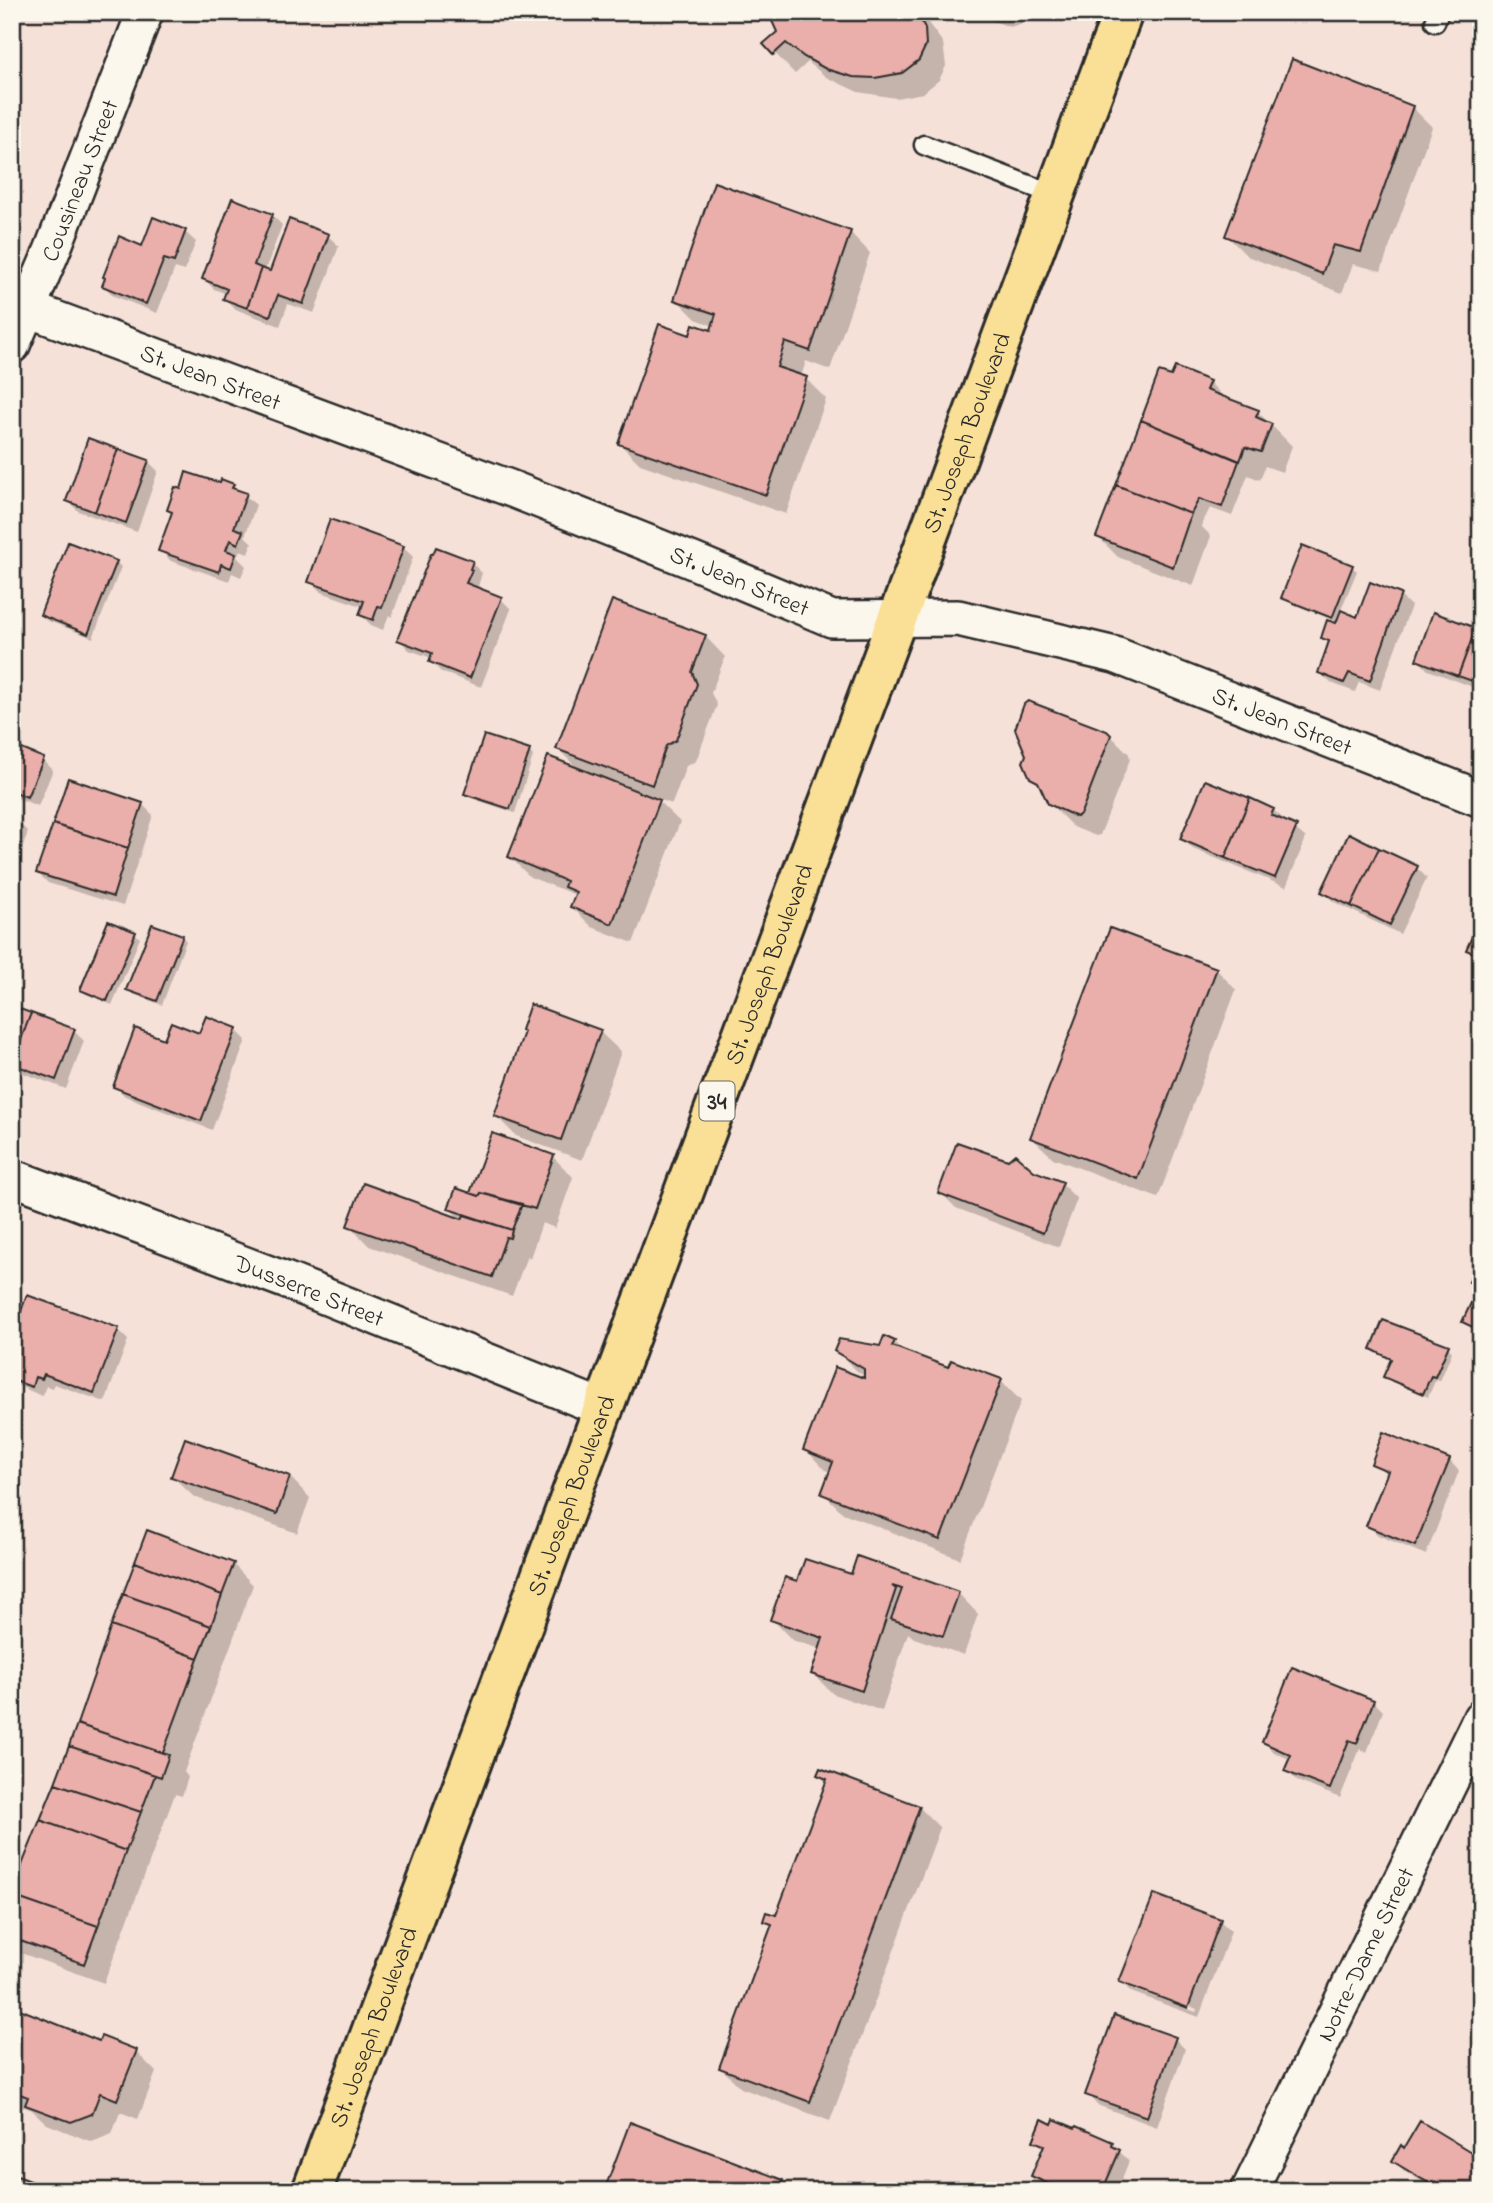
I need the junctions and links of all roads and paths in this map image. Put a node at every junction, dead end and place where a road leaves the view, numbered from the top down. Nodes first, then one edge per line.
1 (145, 12) edge
2 (1123, 12) edge
3 (924, 145) dead end
4 (1055, 195) junction
5 (20, 306) edge
6 (12, 345) edge
7 (898, 617) junction
8 (1481, 799) edge
9 (12, 1177) edge
10 (604, 1409) junction
11 (1481, 1718) edge
12 (312, 2191) edge
13 (1249, 2191) edge

1 - 5 street, Cousineau Street
2 - 4 main road, St. Joseph Boulevard / 34
3 - 4 lane
4 - 7 main road, St. Joseph Boulevard / 34
5 - 6 street, Cousineau Street
5 - 7 street, St. Jean Street
7 - 8 street, St. Jean Street
7 - 10 main road, St. Joseph Boulevard / 34
9 - 10 street, Dusserre Street
10 - 12 main road, St. Joseph Boulevard / 34
11 - 13 street, Notre-Dame Street

